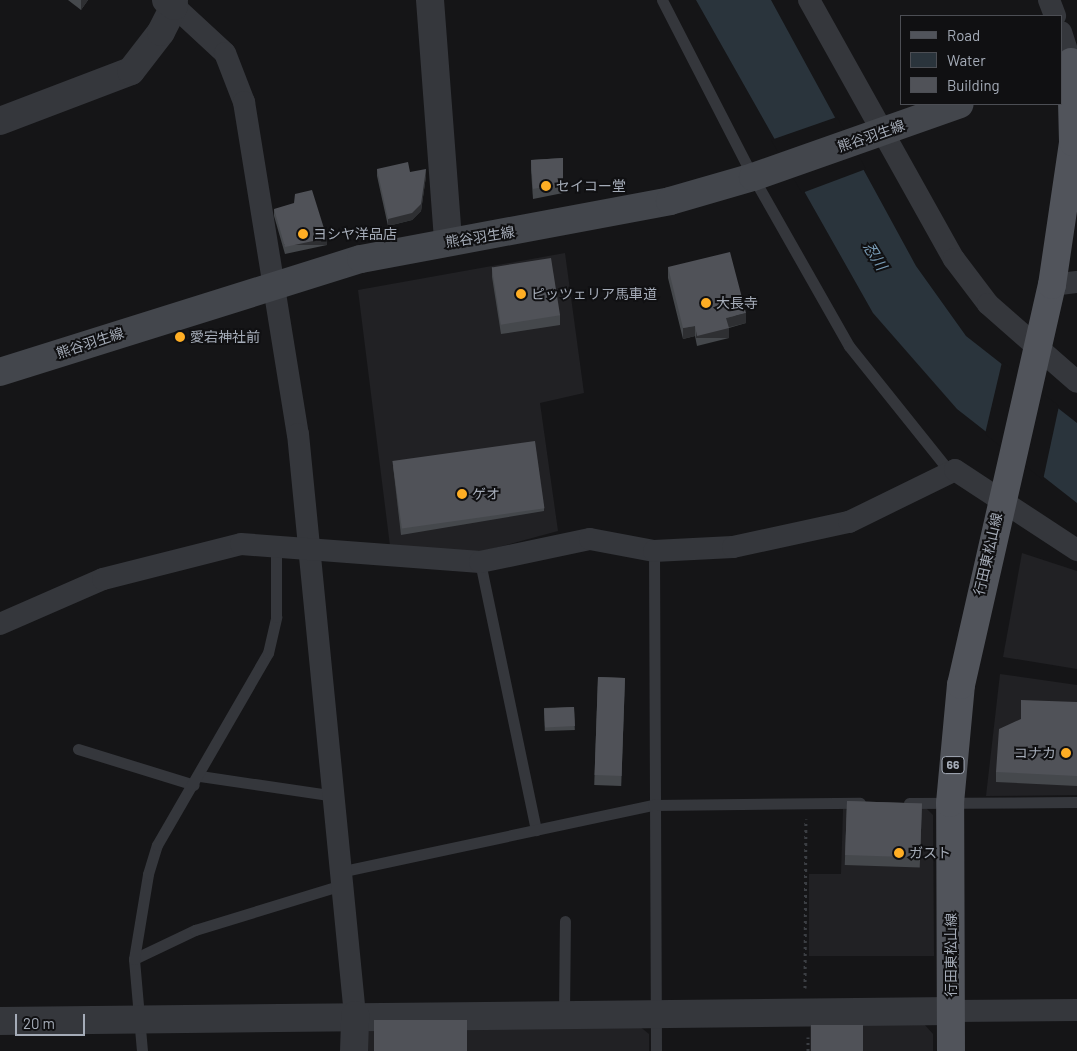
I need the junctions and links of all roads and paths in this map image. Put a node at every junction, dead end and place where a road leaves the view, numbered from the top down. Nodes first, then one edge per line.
1 (430, 0) edge
2 (662, 0) edge
3 (809, 0) edge
4 (1049, 0) edge
5 (172, 2) edge
6 (1055, 15) edge
7 (1062, 35) edge
8 (1070, 63) edge
9 (957, 105) edge
10 (0, 122) edge
11 (878, 134) junction
12 (757, 175) junction
13 (448, 241) junction
14 (274, 284) junction
15 (1064, 284) edge
16 (1036, 352) junction
17 (0, 372) edge
18 (1077, 382) edge
19 (949, 471) junction
20 (1002, 491) junction
21 (276, 545) junction
22 (312, 548) junction
23 (1077, 550) edge
24 (654, 551) junction
25 (480, 562) junction
26 (0, 624) edge
27 (78, 749) dead end
28 (197, 780) junction
29 (336, 796) junction
30 (950, 802) junction
31 (1077, 802) edge
32 (806, 803) junction
33 (871, 803) edge
34 (899, 803) edge
35 (653, 805) junction
36 (536, 830) junction
37 (345, 877) junction
38 (565, 921) dead end
39 (134, 959) junction
40 (1077, 1010) edge
41 (655, 1011) junction
42 (951, 1011) junction
43 (564, 1012) junction
44 (808, 1013) junction
45 (355, 1015) junction
46 (136, 1020) junction
47 (0, 1021) edge
48 (142, 1051) edge
49 (354, 1051) edge
50 (656, 1051) edge
51 (808, 1051) edge
52 (951, 1051) edge

1 - 13 street
2 - 12 lane
3 - 11 street
4 - 6 street
5 - 10 street
5 - 14 street
7 - 8 street
8 - 15 main road, 行田東松山線 / 66
9 - 11 main road, 熊谷羽生線
11 - 12 main road, 熊谷羽生線
11 - 16 street
12 - 13 main road, 熊谷羽生線
12 - 19 lane
13 - 14 main road, 熊谷羽生線
14 - 17 main road, 熊谷羽生線
14 - 22 street
15 - 16 main road, 行田東松山線 / 66
16 - 18 street
16 - 20 main road, 行田東松山線 / 66
19 - 20 street
19 - 24 street
20 - 23 street
20 - 30 main road, 行田東松山線 / 66
21 - 22 street
21 - 26 street
21 - 28 lane
22 - 25 street
22 - 29 street
24 - 25 street
24 - 35 lane
25 - 36 lane
27 - 28 lane
28 - 29 lane
28 - 39 lane
29 - 37 street
30 - 31 lane
30 - 34 lane
30 - 42 main road, 行田東松山線 / 66
32 - 33 lane
32 - 35 lane
32 - 44 path
35 - 36 lane
35 - 41 lane
36 - 37 lane
37 - 39 lane
37 - 45 street
38 - 43 lane
39 - 46 lane
40 - 42 street
41 - 43 street
41 - 44 street
41 - 50 lane
42 - 44 street
42 - 52 main road, 行田東松山線 / 66
43 - 45 street
44 - 51 path
45 - 46 street
45 - 49 street
46 - 47 street
46 - 48 lane

